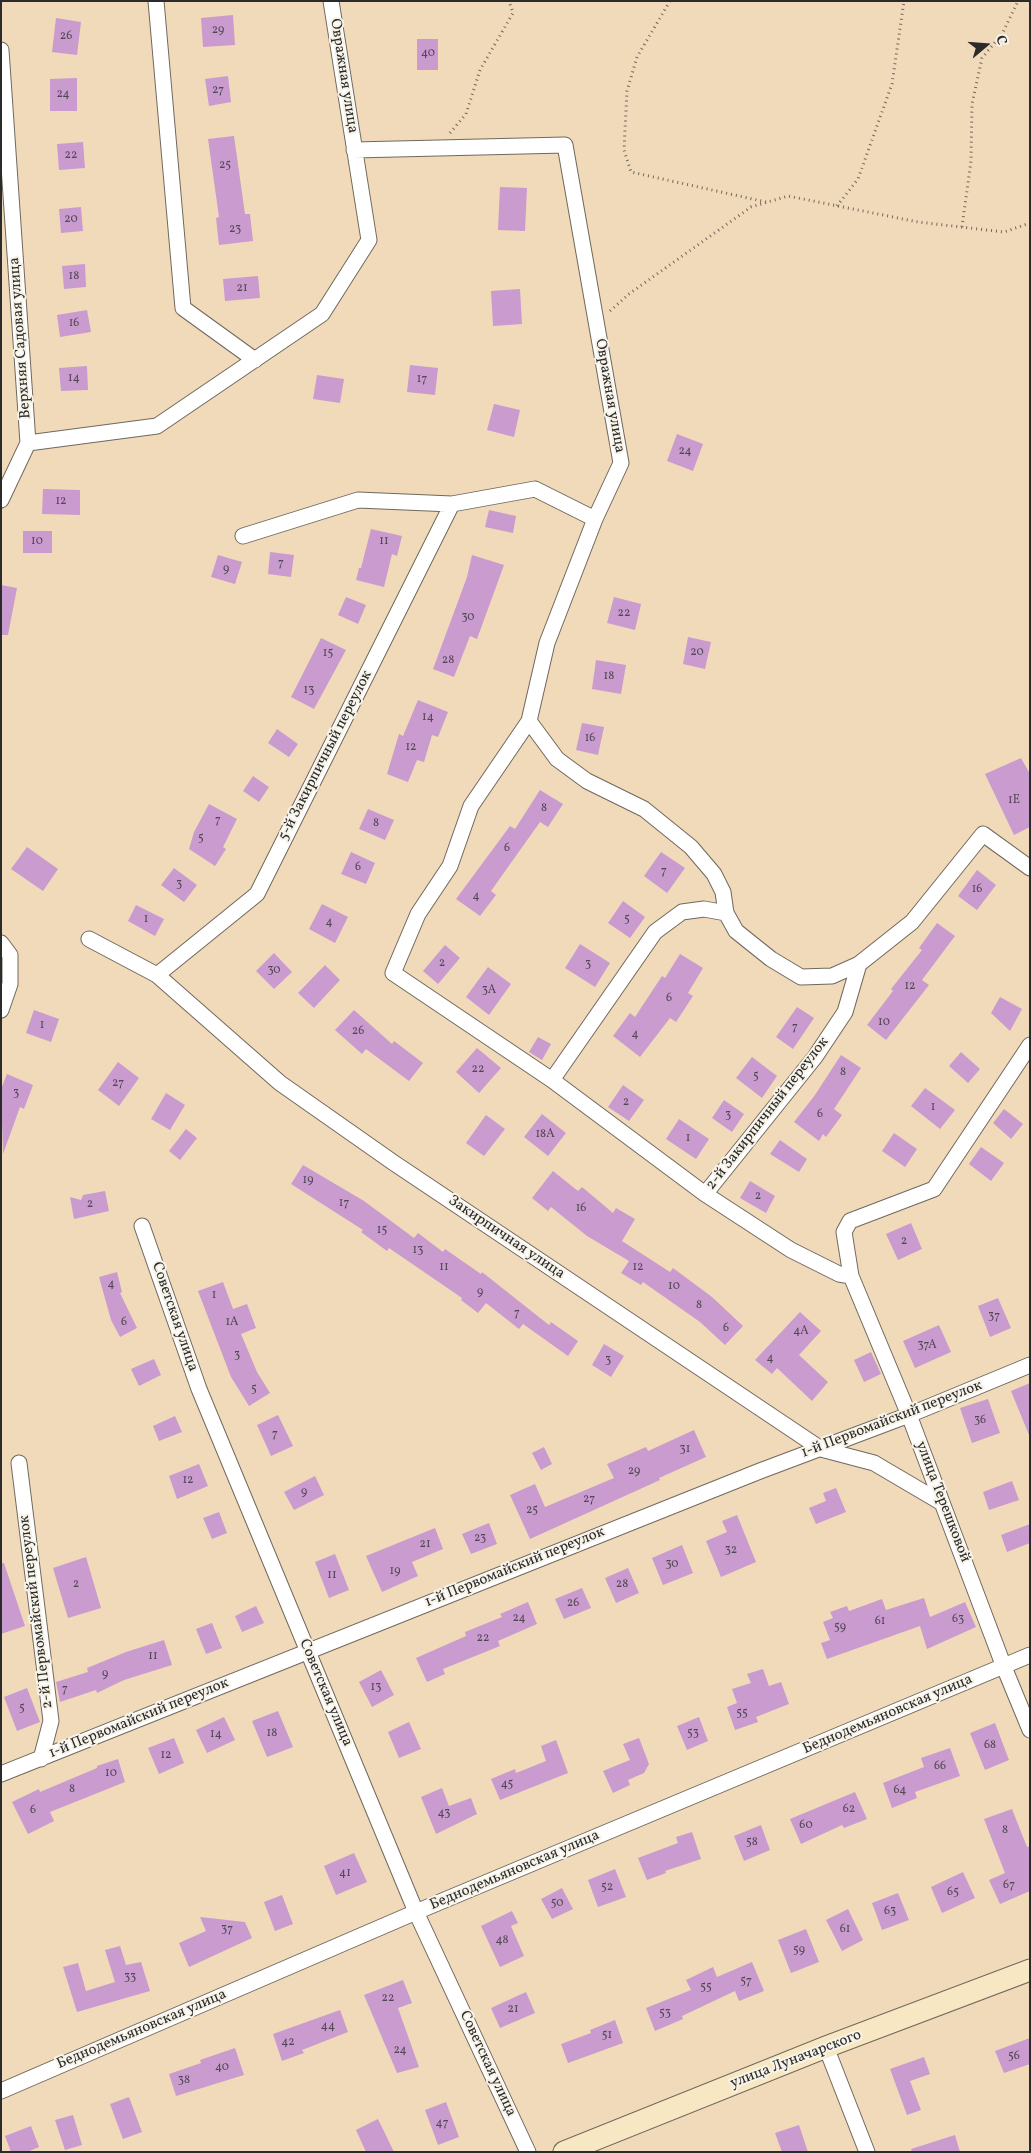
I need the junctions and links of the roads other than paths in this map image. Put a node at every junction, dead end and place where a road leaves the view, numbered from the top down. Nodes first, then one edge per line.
1 (156, 1) edge
2 (331, 1) edge
3 (1, 50) edge
4 (354, 150) junction
5 (255, 360) junction
6 (28, 443) junction
7 (1, 500) edge
8 (452, 504) junction
9 (595, 519) junction
10 (243, 536) dead end
11 (529, 721) junction
12 (1030, 868) edge
13 (726, 913) junction
14 (89, 939) dead end
15 (1, 943) edge
16 (859, 964) junction
17 (157, 975) junction
18 (1, 1010) edge
19 (1030, 1045) edge
20 (552, 1080) junction
21 (706, 1194) junction
22 (142, 1226) dead end
23 (851, 1276) junction
24 (1030, 1365) edge
25 (909, 1415) junction
26 (820, 1449) junction
27 (19, 1463) dead end
28 (942, 1503) junction
29 (308, 1651) junction
30 (1030, 1655) edge
31 (1004, 1667) junction
32 (1030, 1730) edge
33 (41, 1759) junction
34 (1, 1774) edge
35 (416, 1912) junction
36 (1030, 1970) edge
37 (826, 2048) junction
38 (1, 2091) edge
39 (528, 2152) edge
40 (564, 2152) edge
41 (867, 2152) edge

1 - 5 street
2 - 4 street, Овражная улица
3 - 6 street, Верхняя Садовая улица
4 - 5 street, Овражная улица
4 - 9 street, Овражная улица
5 - 6 street, Овражная улица
6 - 7 street, Верхняя Садовая улица
8 - 9 street
8 - 10 street
8 - 17 street, 5-й Закирпичный переулок
9 - 11 street, Овражная улица
11 - 13 street
11 - 20 street
12 - 16 street
13 - 16 street
13 - 20 street
14 - 17 street, Закирпичная улица
15 - 18 street
16 - 21 street, 2-й Закирпичный переулок
17 - 26 street, Закирпичная улица
19 - 23 street, улица Терешковой
20 - 21 street
21 - 23 street, 2-й Закирпичный переулок
22 - 29 street, Советская улица
23 - 25 street, улица Терешковой
24 - 25 street, 1-й Первомайский переулок
25 - 26 street, 1-й Первомайский переулок
25 - 28 street, улица Терешковой
26 - 28 street, Закирпичная улица
26 - 29 street, 1-й Первомайский переулок
27 - 33 street, 2-й Первомайский переулок
28 - 31 street, улица Терешковой
29 - 33 street, 1-й Первомайский переулок
29 - 35 street, Советская улица
30 - 31 street, Беднодемьяновская улица
31 - 32 street, улица Терешковой
31 - 35 street, Беднодемьяновская улица
33 - 34 street, 1-й Первомайский переулок
35 - 38 street, Беднодемьяновская улица
35 - 39 street, Советская улица
36 - 37 main road, улица Луначарского
37 - 40 main road, улица Луначарского
37 - 41 street

